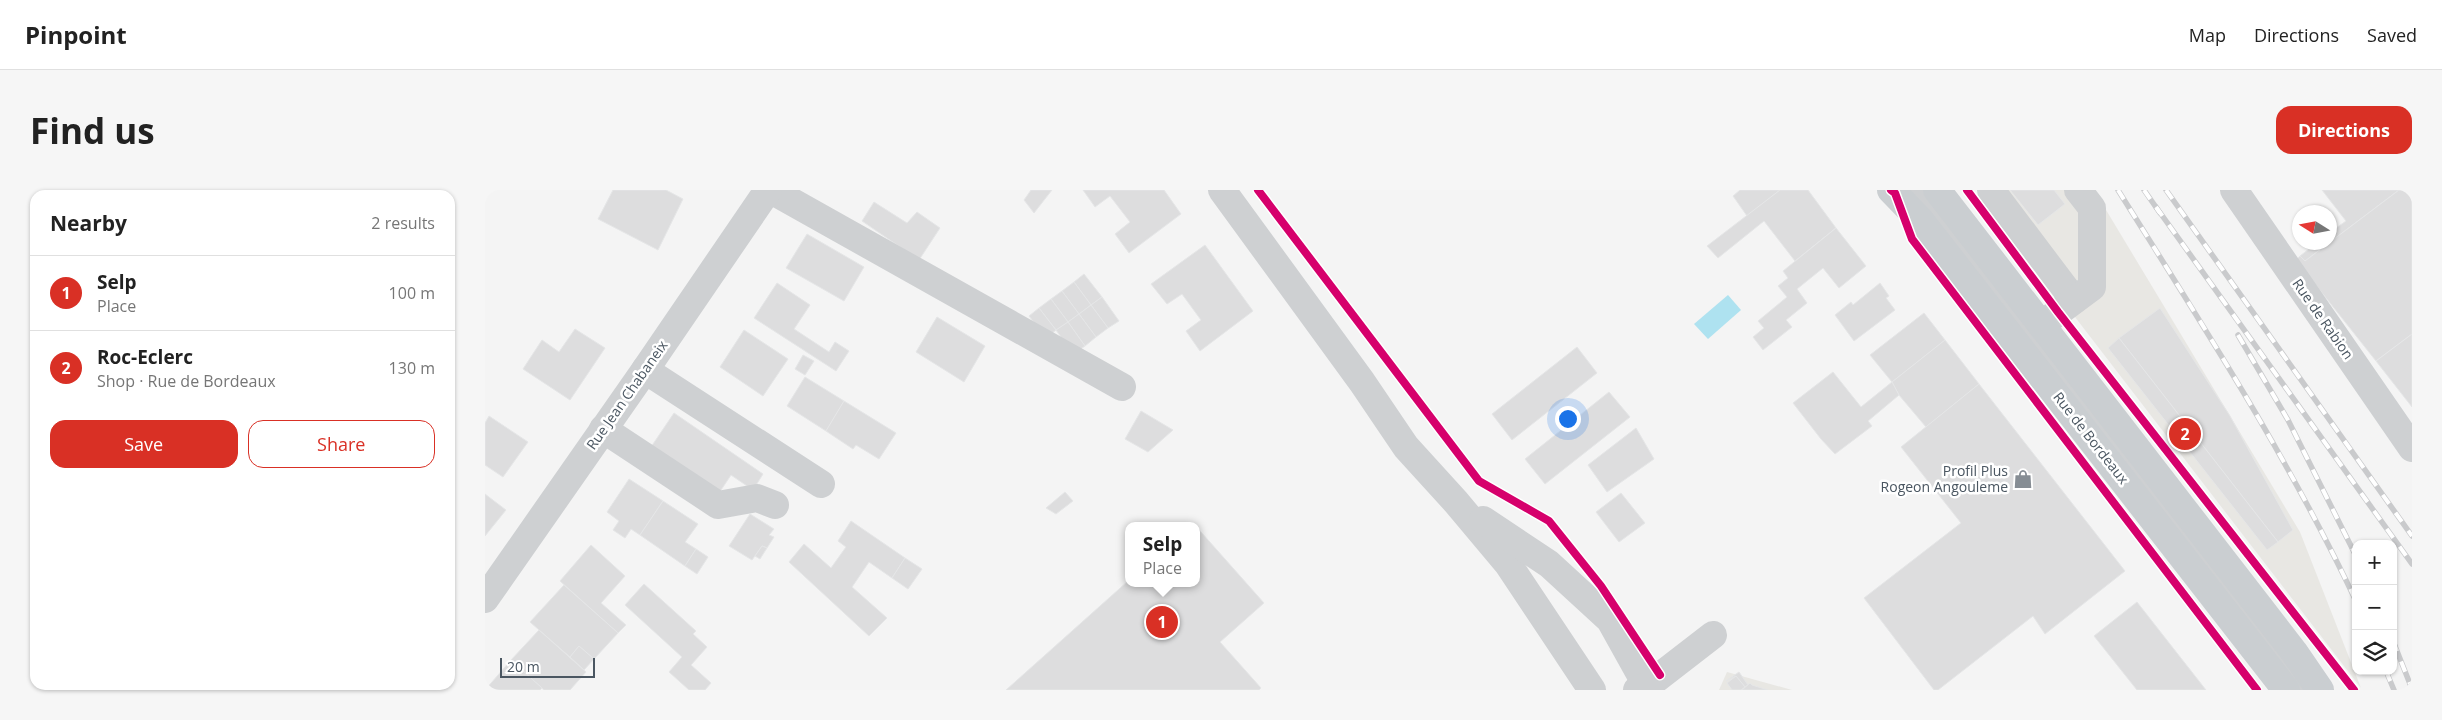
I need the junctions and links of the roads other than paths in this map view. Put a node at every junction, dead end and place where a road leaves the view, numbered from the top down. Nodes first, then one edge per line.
1 (769, 190) edge
2 (1221, 190) edge
3 (1891, 190) edge
4 (1915, 190) edge
5 (1937, 190) edge
6 (1991, 190) edge
7 (2078, 190) edge
8 (2234, 190) edge
9 (2073, 300) junction
10 (2041, 325) junction
11 (645, 370) junction
12 (1123, 387) dead end
13 (603, 429) junction
14 (2412, 448) edge
15 (821, 484) dead end
16 (1457, 502) junction
17 (775, 505) dead end
18 (1508, 564) junction
19 (1549, 564) junction
20 (485, 599) edge
21 (1713, 635) dead end
22 (1644, 688) edge
23 (1592, 690) edge
24 (2286, 690) edge
25 (2305, 690) edge
26 (2320, 690) edge

1 - 11 street, Rue Jean Chabaneix
1 - 12 street
2 - 16 street
3 - 24 main road, Rue de Bordeaux
4 - 25 street
5 - 10 main road
6 - 9 street
7 - 9 street
8 - 14 street, Rue de Rabion
9 - 10 street
10 - 26 main road
11 - 13 street, Rue Jean Chabaneix
11 - 15 street
13 - 17 street
13 - 20 street, Rue Jean Chabaneix
16 - 18 street
16 - 19 street
18 - 19 street
18 - 23 street
19 - 22 street
21 - 22 street

